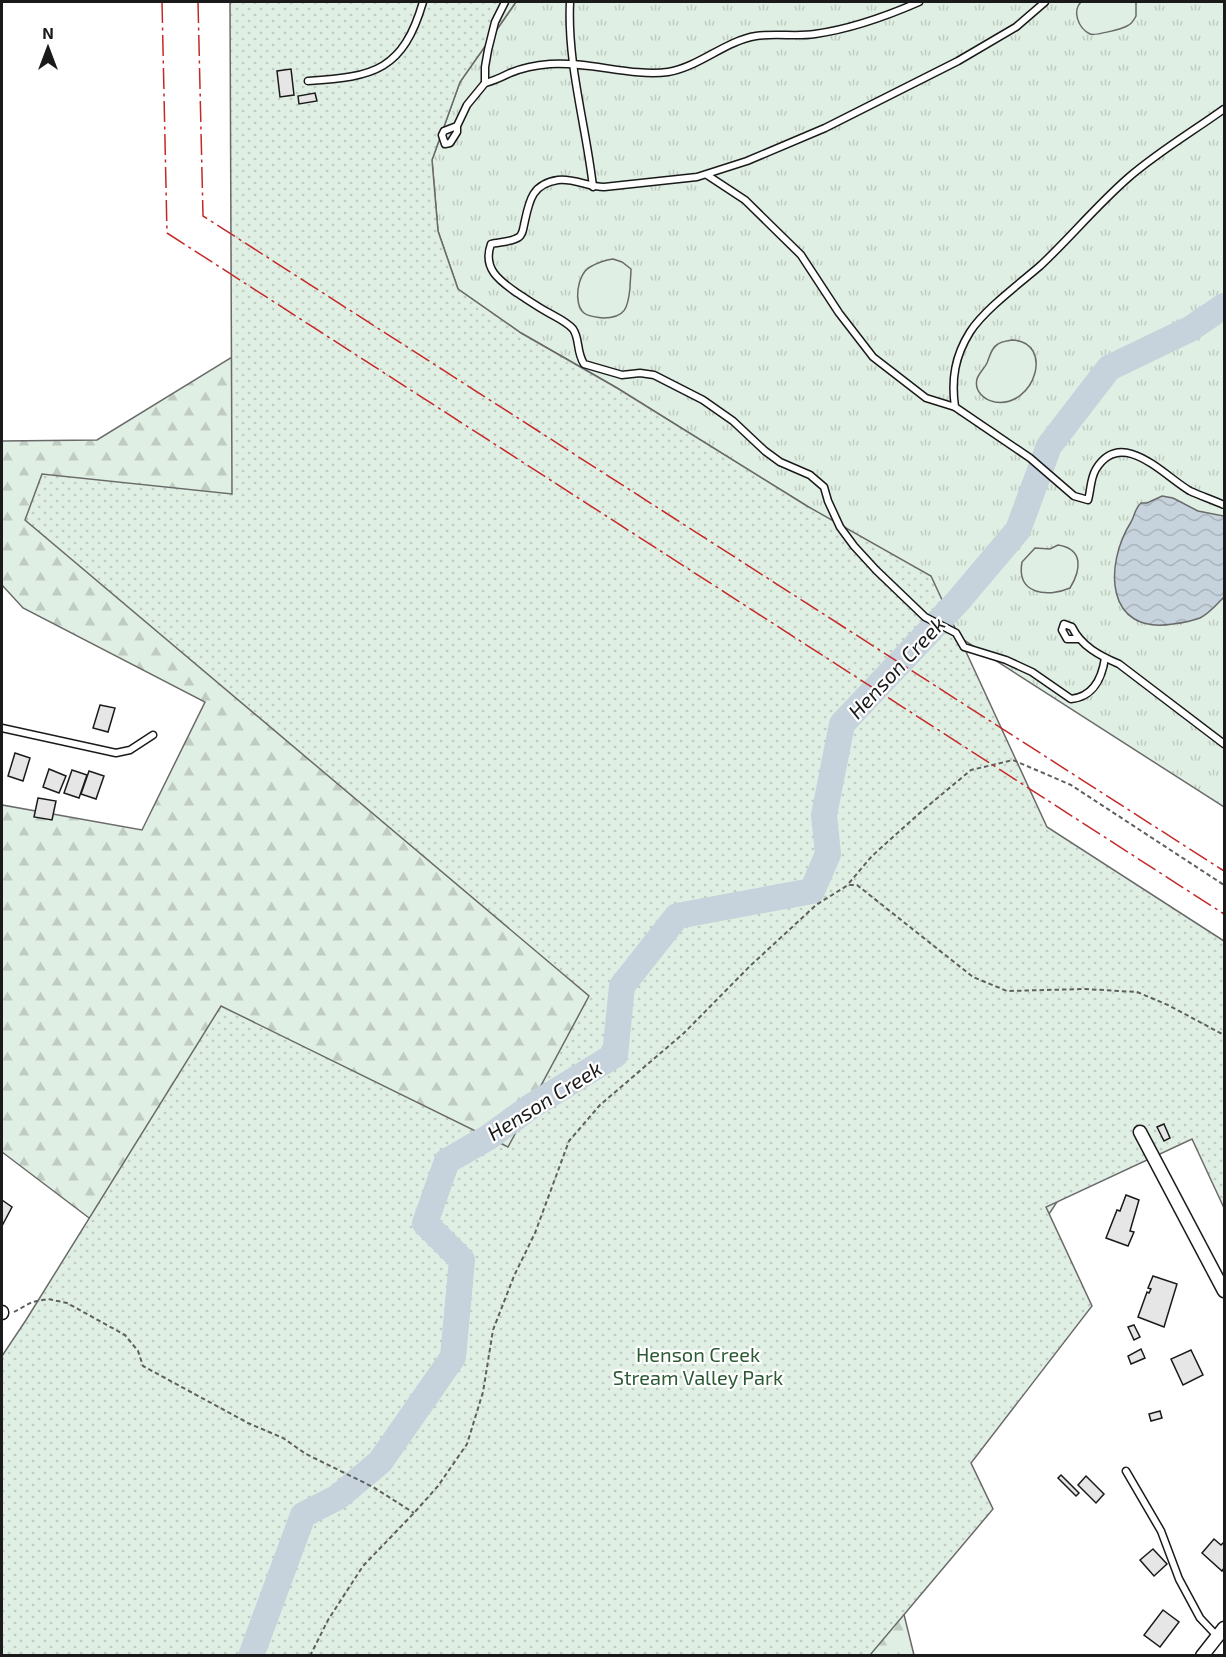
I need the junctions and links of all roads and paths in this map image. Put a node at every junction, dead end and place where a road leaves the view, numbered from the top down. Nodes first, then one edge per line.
1 (423, 2) edge
2 (505, 2) edge
3 (570, 2) edge
4 (919, 2) edge
5 (1045, 2) edge
6 (573, 64) junction
7 (308, 81) dead end
8 (485, 83) junction
9 (1224, 109) edge
10 (457, 126) dead end
11 (707, 175) junction
12 (593, 187) junction
13 (955, 407) junction
14 (1224, 505) edge
15 (1078, 639) dead end
16 (1105, 658) junction
17 (2, 728) edge
18 (153, 735) dead end
19 (1224, 744) edge
20 (848, 885) junction
21 (1224, 885) edge
22 (1224, 1035) edge
23 (1140, 1132) dead end
24 (1224, 1291) edge
25 (2, 1313) edge
26 (1126, 1471) dead end
27 (414, 1513) junction
28 (1221, 1632) edge
29 (310, 1656) edge
30 (1202, 1656) edge

1 - 7 lane
2 - 8 lane
3 - 6 lane
4 - 6 lane
5 - 11 lane
6 - 8 lane
6 - 12 lane
8 - 10 lane
9 - 13 lane
11 - 12 lane
11 - 13 lane
12 - 16 lane
13 - 14 lane
15 - 16 lane
16 - 19 lane
17 - 18 lane
20 - 21 path
20 - 22 path
20 - 27 path
23 - 24 street
25 - 27 path
26 - 28 lane
27 - 29 path
28 - 30 street

